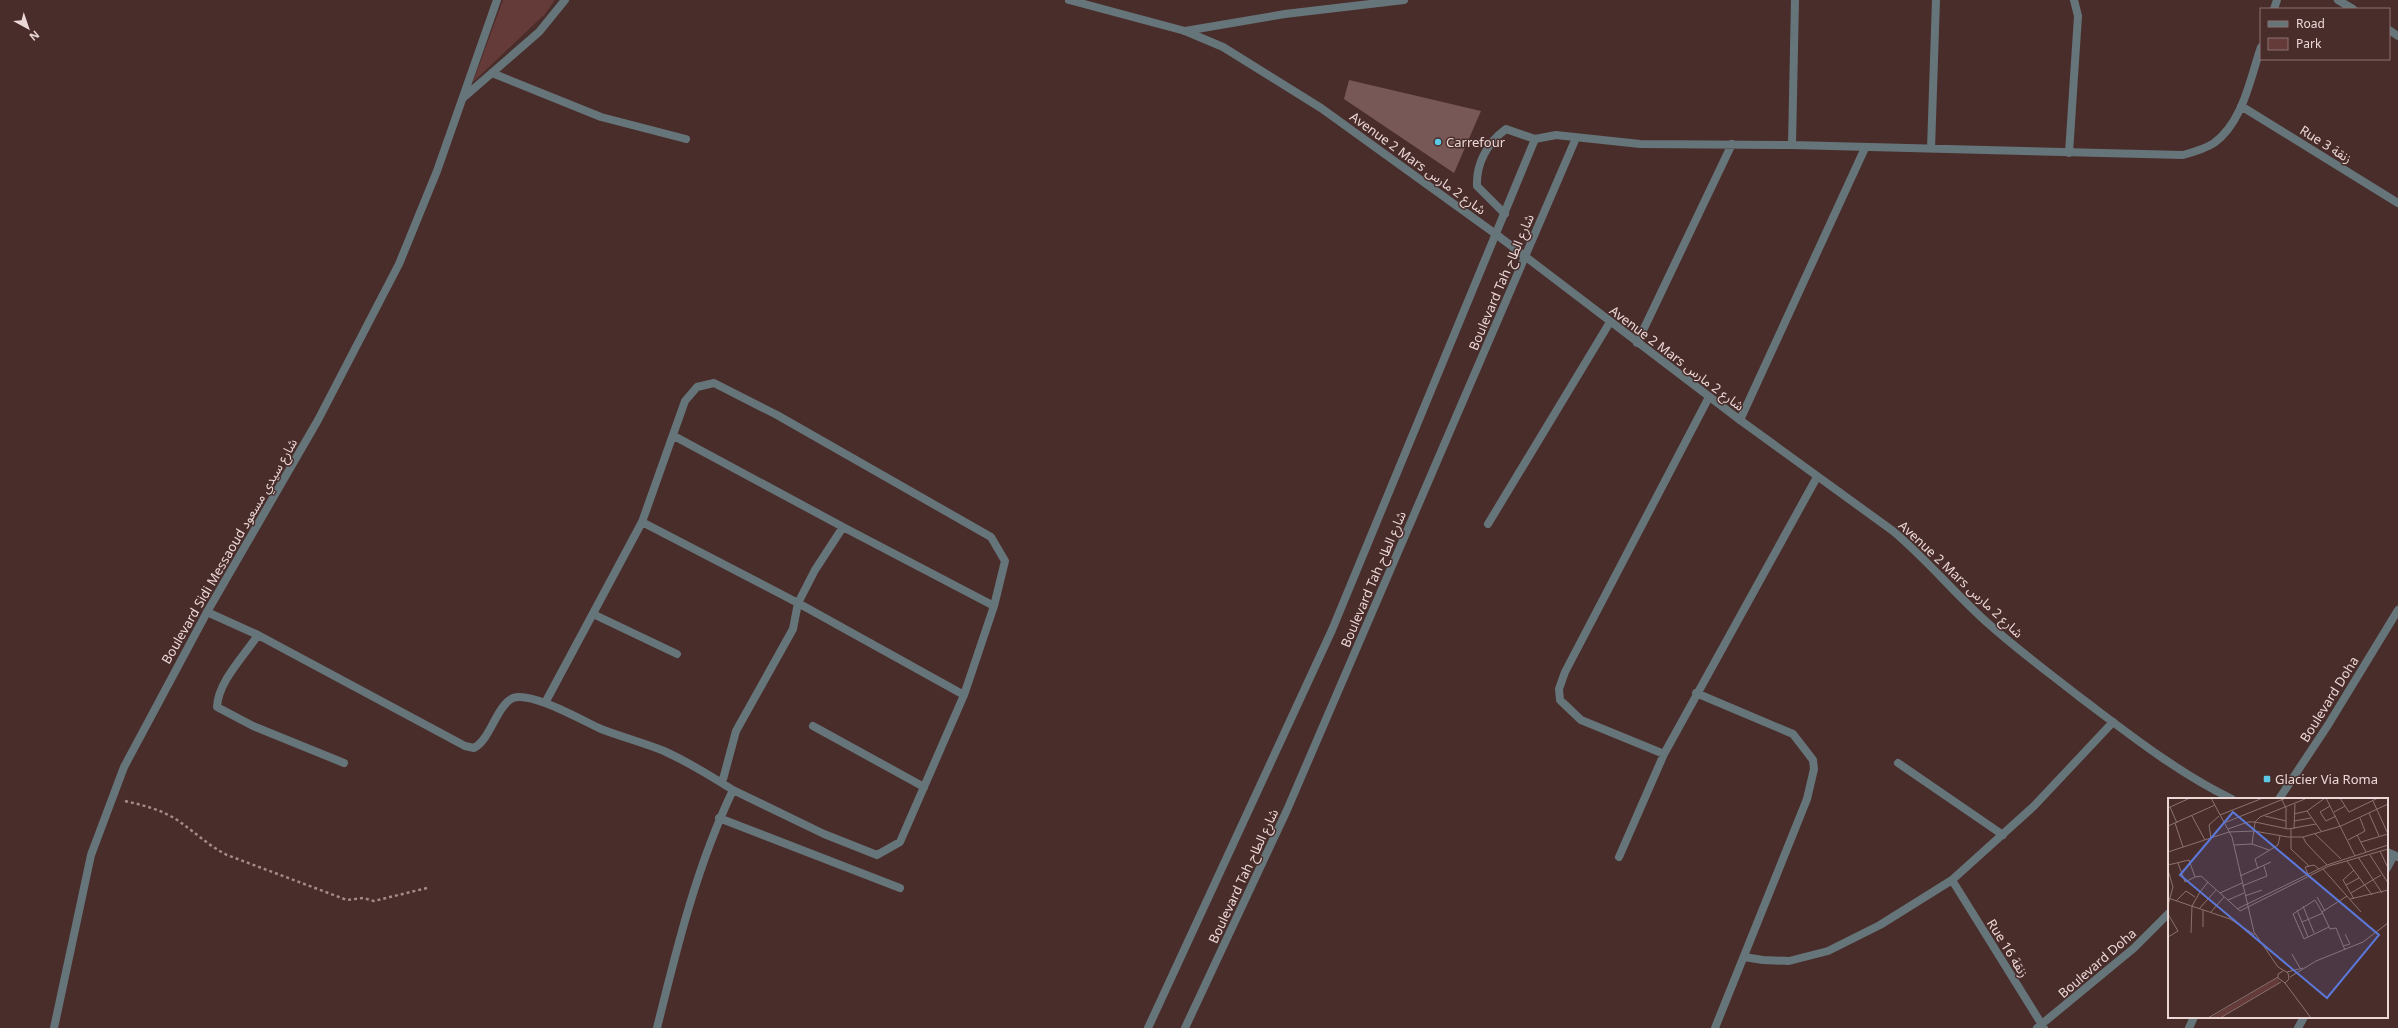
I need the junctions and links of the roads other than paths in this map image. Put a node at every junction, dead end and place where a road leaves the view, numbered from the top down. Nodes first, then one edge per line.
1 (497, 0) edge
2 (565, 0) edge
3 (1069, 0) edge
4 (1404, 0) edge
5 (1794, 0) edge
6 (1936, 0) edge
7 (2074, 0) edge
8 (2338, 0) edge
9 (2351, 8) edge
10 (1185, 31) junction
11 (2260, 50) edge
12 (492, 73) junction
13 (462, 99) junction
14 (2241, 106) junction
15 (1576, 138) junction
16 (686, 139) dead end
17 (1535, 139) junction
18 (1732, 144) junction
19 (1792, 145) junction
20 (1865, 148) junction
21 (1931, 149) junction
22 (2069, 153) junction
23 (2398, 203) edge
24 (1506, 214) junction
25 (1497, 235) junction
26 (1524, 257) junction
27 (1610, 322) junction
28 (1637, 343) junction
29 (1709, 397) junction
30 (1740, 420) junction
31 (674, 436) junction
32 (1817, 477) junction
33 (642, 522) junction
34 (1488, 524) dead end
35 (843, 527) junction
36 (798, 603) junction
37 (994, 606) junction
38 (2398, 610) edge
39 (207, 612) junction
40 (593, 614) junction
41 (258, 635) junction
42 (677, 654) dead end
43 (1696, 693) junction
44 (964, 695) junction
45 (545, 703) junction
46 (2113, 722) junction
47 (813, 726) dead end
48 (1664, 754) junction
49 (1898, 762) dead end
50 (344, 763) dead end
51 (722, 783) junction
52 (924, 787) junction
53 (733, 790) junction
54 (2230, 798) edge
55 (2281, 798) edge
56 (719, 818) junction
57 (2004, 835) junction
58 (2393, 855) edge
59 (1620, 857) dead end
60 (2388, 866) edge
61 (1952, 880) junction
62 (900, 888) dead end
63 (2168, 914) edge
64 (1744, 957) junction
65 (2194, 1018) edge
66 (2303, 1018) edge
67 (2041, 1027) edge
68 (54, 1028) edge
69 (657, 1028) edge
70 (1148, 1028) edge
71 (1185, 1028) edge
72 (1715, 1028) edge
73 (2189, 1028) edge
74 (2298, 1028) edge

1 - 13 street, Boulevard Sidi Messaoud شارع سيدي مسعود
2 - 12 street, Boulevard Sidi Messaoud شارع سيدي مسعود
3 - 10 street, Avenue 2 Mars شارع 2 مارس
4 - 10 street
5 - 19 street
6 - 21 street
7 - 22 street
8 - 9 street
10 - 25 street, Avenue 2 Mars شارع 2 مارس
11 - 14 street
12 - 13 street, Boulevard Sidi Messaoud شارع سيدي مسعود
12 - 16 street
13 - 39 street, Boulevard Sidi Messaoud شارع سيدي مسعود
14 - 22 street
14 - 23 street, Rue 3 زنقة
15 - 17 street
15 - 18 street
15 - 26 street, Boulevard Tah شارع الطاح
17 - 24 street, Boulevard Tah شارع الطاح
17 - 24 street
18 - 19 street
18 - 28 street
19 - 20 street
20 - 21 street
20 - 30 street
21 - 22 street
24 - 25 street, Boulevard Tah شارع الطاح
25 - 26 street, Avenue 2 Mars شارع 2 مارس
25 - 70 street, Boulevard Tah شارع الطاح
26 - 27 street, Avenue 2 Mars شارع 2 مارس
26 - 71 street, Boulevard Tah شارع الطاح
27 - 28 street, Avenue 2 Mars شارع 2 مارس
27 - 34 street
28 - 29 street, Avenue 2 Mars شارع 2 مارس
29 - 30 street, Avenue 2 Mars شارع 2 مارس
29 - 48 street
30 - 32 street, Avenue 2 Mars شارع 2 مارس
31 - 33 street
31 - 35 street
31 - 37 street
32 - 43 street
32 - 46 street, Avenue 2 Mars شارع 2 مارس
33 - 36 street
33 - 40 street
35 - 36 street
35 - 37 street
36 - 44 street
36 - 51 street
37 - 44 street
38 - 55 street, Boulevard Doha
39 - 41 street
39 - 68 street, Boulevard Sidi Messaoud شارع سيدي مسعود
40 - 42 street
40 - 45 street
41 - 45 street
41 - 50 street
43 - 48 street
43 - 64 street
44 - 52 street
45 - 51 street
46 - 54 street, Avenue 2 Mars شارع 2 مارس
46 - 57 street
47 - 52 street
48 - 59 street
49 - 57 street
51 - 53 street
52 - 53 street
53 - 56 street
56 - 62 street
56 - 69 street
57 - 61 street
58 - 60 street
61 - 64 street
61 - 67 street, Rue 16 زنقة
63 - 67 street, Boulevard Doha
64 - 72 street
65 - 73 street
66 - 74 street

